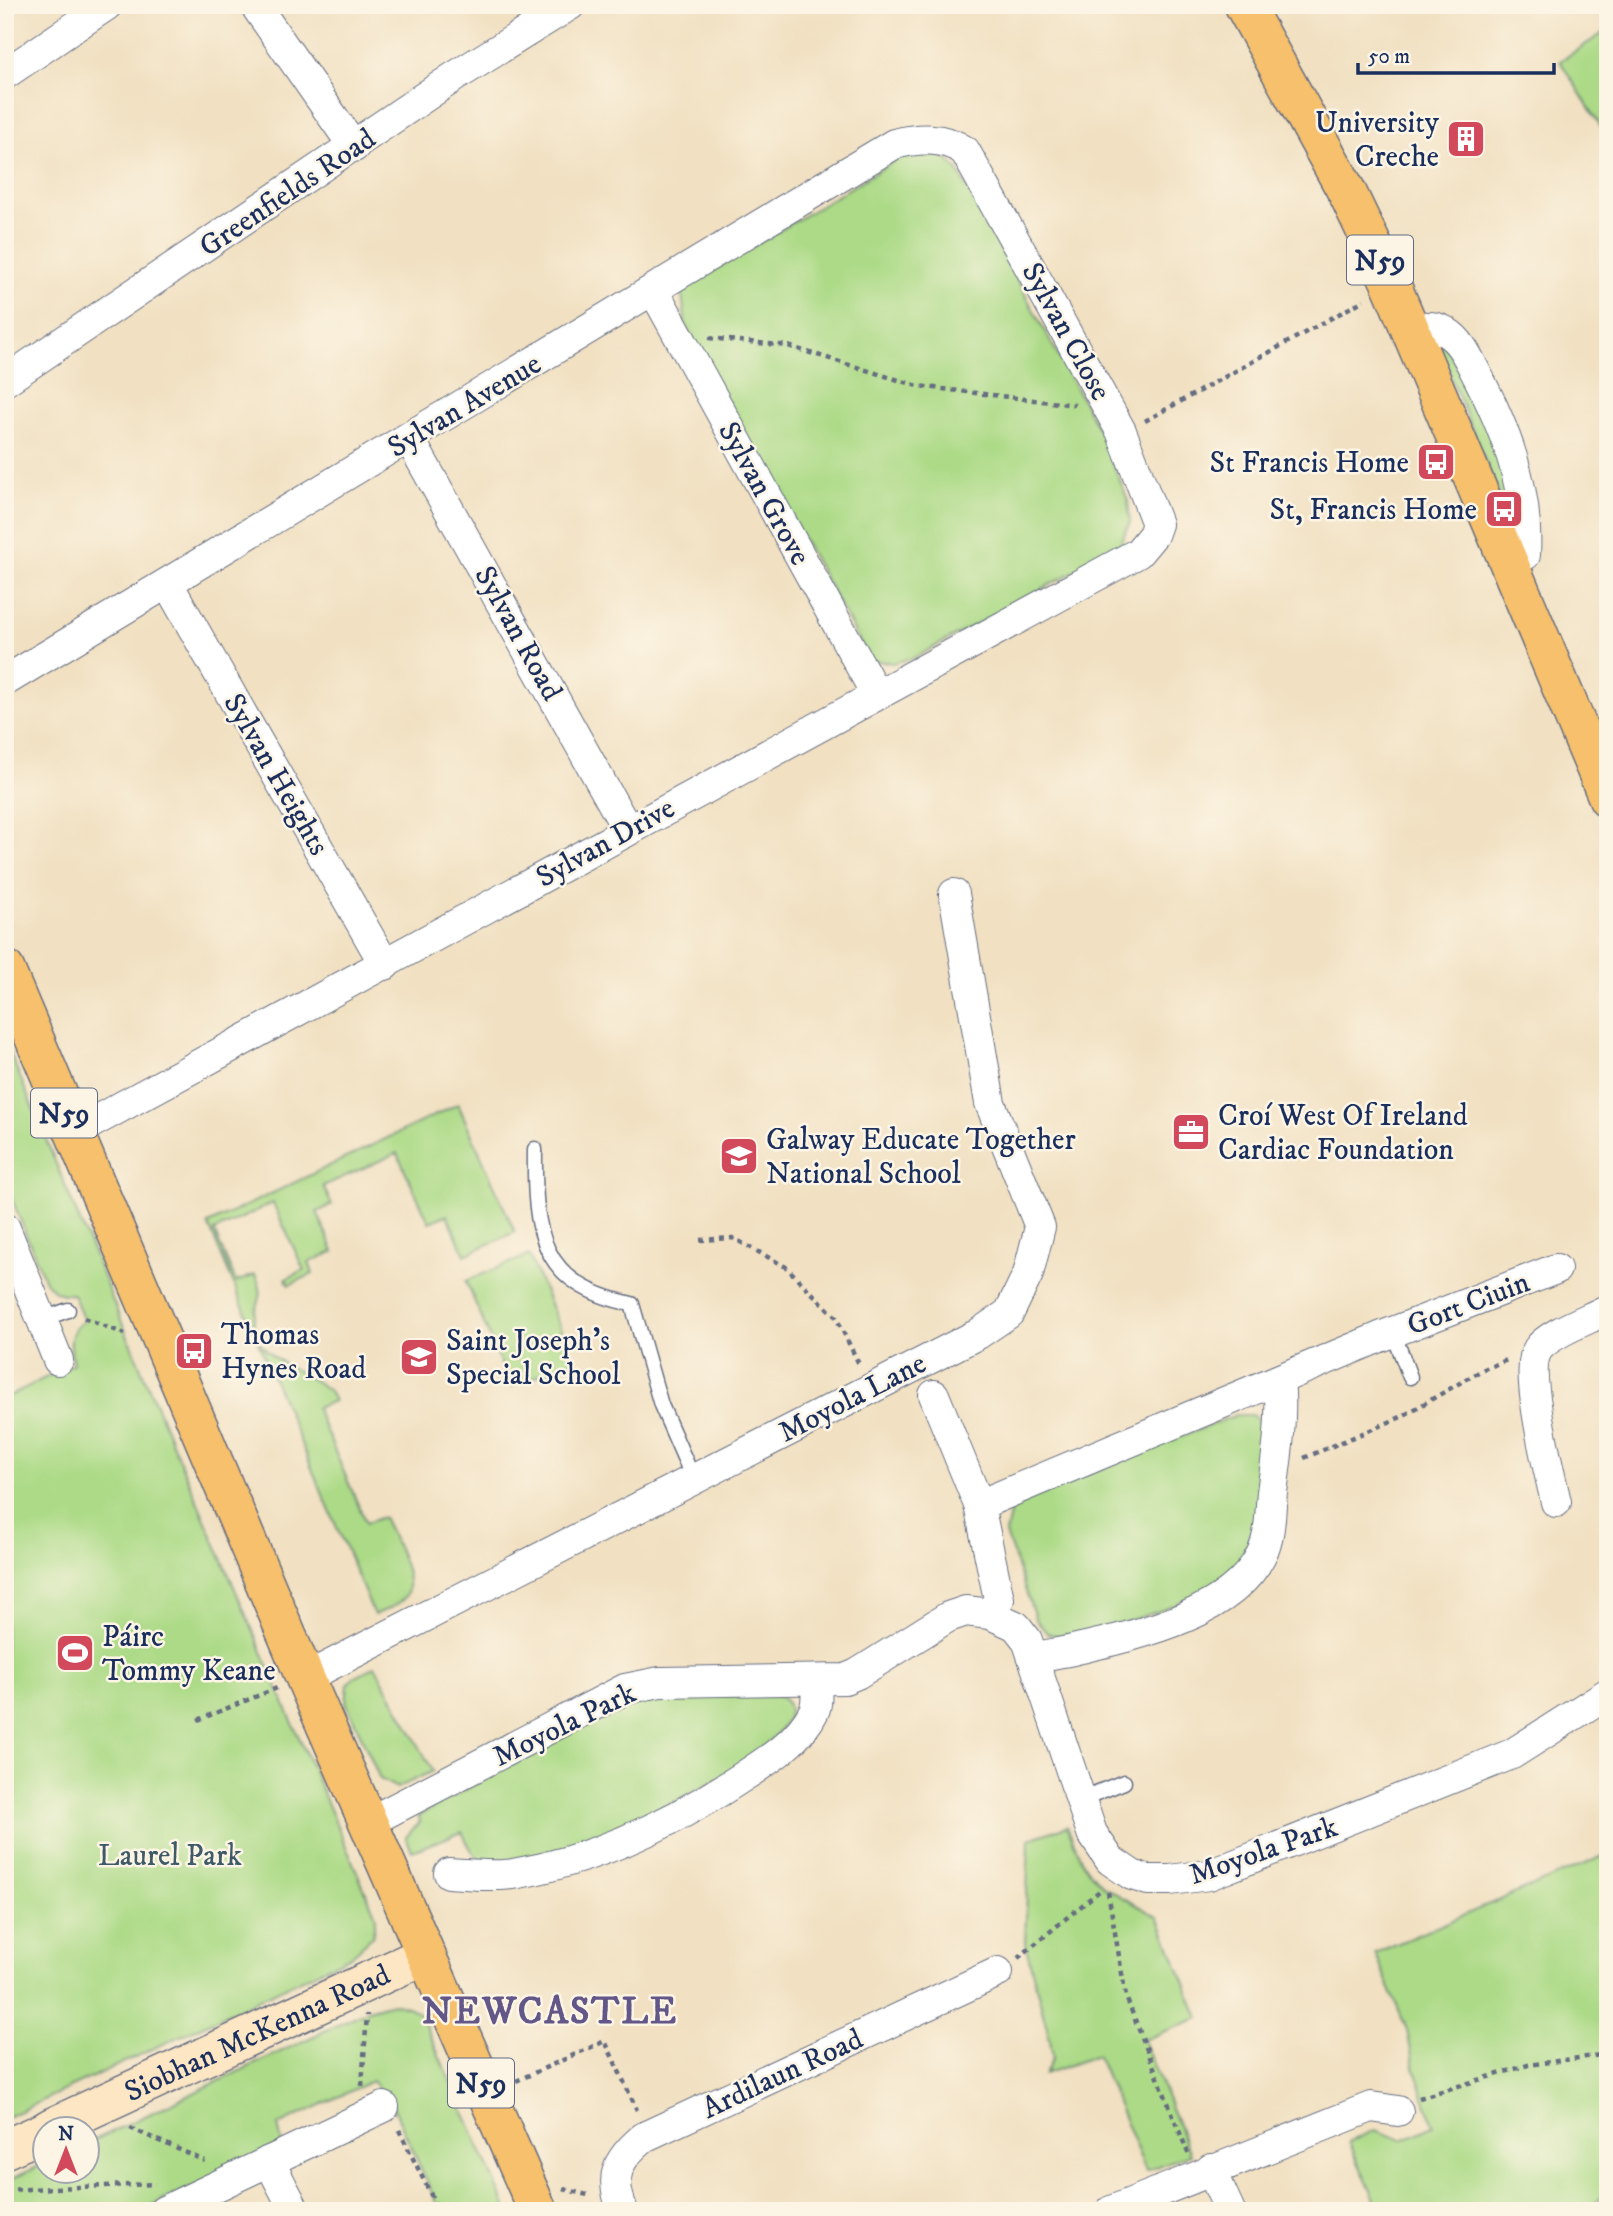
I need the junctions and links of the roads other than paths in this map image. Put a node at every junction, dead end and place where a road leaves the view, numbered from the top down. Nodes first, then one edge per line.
1 (107, 5) edge
2 (255, 5) edge
3 (570, 5) edge
4 (1244, 5) edge
5 (5, 74) edge
6 (926, 140) joint
7 (354, 147) junction
8 (654, 291) junction
9 (5, 381) edge
10 (409, 438) junction
11 (1138, 553) joint
12 (168, 584) junction
13 (5, 681) edge
14 (876, 694) junction
15 (1605, 782) edge
16 (626, 829) junction
17 (954, 894) dead end
18 (385, 964) junction
19 (5, 969) edge
20 (73, 1133) junction
21 (535, 1149) dead end
22 (5, 1228) edge
23 (1556, 1269) dead end
24 (1608, 1309) edge
25 (1387, 1334) junction
26 (58, 1360) dead end
27 (1410, 1377) dead end
28 (1279, 1380) junction
29 (934, 1395) dead end
30 (693, 1478) junction
31 (1556, 1502) dead end
32 (979, 1505) junction
33 (990, 1614) junction
34 (1035, 1658) junction
35 (816, 1680) junction
36 (295, 1681) junction
37 (1608, 1693) edge
38 (1124, 1782) dead end
39 (1081, 1799) junction
40 (367, 1823) junction
41 (449, 1873) dead end
42 (425, 1955) junction
43 (999, 1972) road end
44 (1398, 2111) road end
45 (80, 2114) edge
46 (381, 2118) road end
47 (32, 2136) edge
48 (5, 2149) edge
49 (269, 2161) junction
50 (1201, 2164) junction
51 (163, 2197) edge
52 (547, 2199) edge
53 (611, 2204) edge
54 (295, 2211) edge
55 (1111, 2211) edge
56 (1230, 2211) edge

1 - 5 street
2 - 7 street
3 - 7 street, Greenfields Road
4 - 15 main road, N59
6 - 8 street, Sylvan Avenue
6 - 11 street, Sylvan Close
7 - 9 street, Greenfields Road
8 - 10 street, Sylvan Avenue
8 - 14 street, Sylvan Grove
10 - 12 street, Sylvan Avenue
10 - 16 street, Sylvan Road
11 - 14 street, Sylvan Drive
12 - 13 street, Sylvan Avenue
12 - 18 street, Sylvan Heights
14 - 16 street, Sylvan Drive
16 - 18 street, Sylvan Drive
17 - 30 street, Moyola Lane
18 - 20 street, Sylvan Drive
19 - 20 main road, N59
20 - 36 main road, N59
21 - 30 lane
22 - 26 street
23 - 25 street, Gort Ciuin
24 - 31 street
25 - 27 lane
25 - 28 street
28 - 32 street
28 - 34 street
29 - 32 street
30 - 36 street, Moyola Lane
32 - 33 street
33 - 34 street, Moyola Park
33 - 35 street, Moyola Park
34 - 39 street, Moyola Park
35 - 40 street, Moyola Park
35 - 41 street
36 - 40 main road, N59
37 - 39 street, Moyola Park
38 - 39 lane
40 - 42 main road, N59
42 - 45 street, Siobhan McKenna Road
42 - 52 main road, N59
43 - 53 street, Ardilaun Road
44 - 50 street
46 - 49 street
47 - 48 street, Siobhan McKenna Road
49 - 51 street
49 - 54 street
50 - 55 street
50 - 56 street

